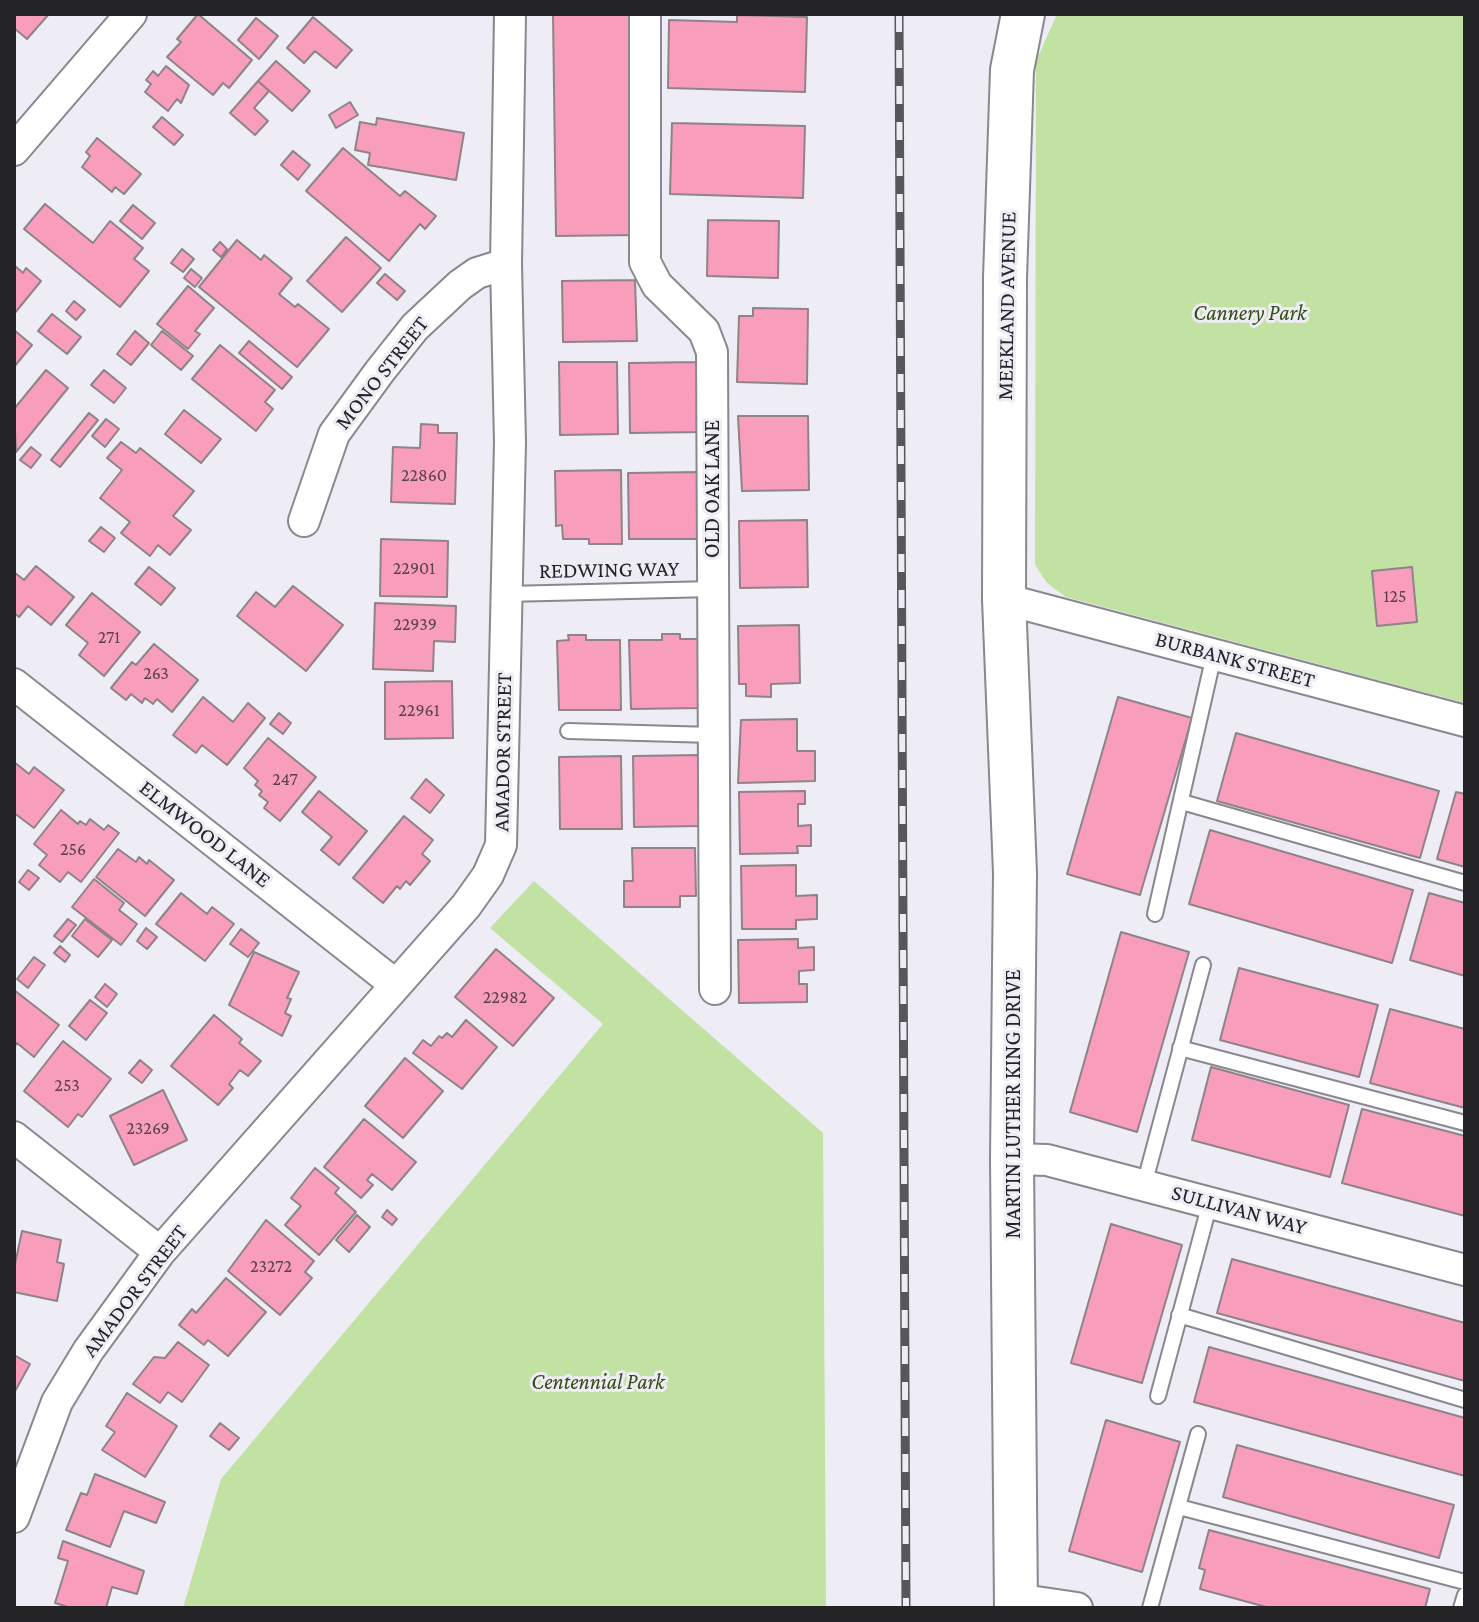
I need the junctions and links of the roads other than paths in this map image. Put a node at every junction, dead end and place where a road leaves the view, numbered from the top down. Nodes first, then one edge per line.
1 (131, 14) edge
2 (510, 14) edge
3 (645, 14) edge
4 (1023, 14) edge
5 (14, 150) edge
6 (506, 264) junction
7 (304, 521) dead end
8 (713, 589) junction
9 (506, 594) junction
10 (1004, 599) junction
11 (1214, 655) junction
12 (14, 684) edge
13 (1465, 721) edge
14 (568, 731) dead end
15 (713, 735) junction
16 (1182, 802) junction
17 (1465, 883) edge
18 (1155, 914) dead end
19 (1203, 965) dead end
20 (396, 985) junction
21 (715, 989) dead end
22 (1180, 1048) junction
23 (1465, 1123) edge
24 (14, 1137) edge
25 (1012, 1159) junction
26 (1144, 1185) junction
27 (1210, 1203) junction
28 (160, 1252) junction
29 (1465, 1270) edge
30 (1179, 1315) junction
31 (1158, 1396) dead end
32 (1465, 1400) edge
33 (1198, 1434) dead end
34 (1179, 1507) junction
35 (14, 1517) edge
36 (1465, 1582) edge
37 (1465, 1595) edge
38 (1016, 1603) edge
39 (1077, 1608) edge
40 (1150, 1608) edge
41 (1461, 1608) edge

1 - 5 street
2 - 6 street, AMADOR STREET
3 - 8 street, OLD OAK LANE
4 - 10 street, MEEKLAND AVENUE
6 - 7 street, MONO STREET
6 - 9 street, AMADOR STREET
8 - 9 lane, REDWING WAY
8 - 15 street, OLD OAK LANE
9 - 20 street, AMADOR STREET
10 - 11 street, BURBANK STREET
10 - 25 street, MARTIN LUTHER KING DRIVE
11 - 13 street, BURBANK STREET
11 - 16 lane
12 - 20 street, ELMWOOD LANE
14 - 15 lane
15 - 21 street, OLD OAK LANE
16 - 17 lane
16 - 18 lane
19 - 22 lane
20 - 28 street, AMADOR STREET
22 - 23 lane
22 - 26 lane
24 - 28 street
25 - 26 street, SULLIVAN WAY
25 - 38 street, MARTIN LUTHER KING DRIVE
26 - 27 street, SULLIVAN WAY
27 - 29 street, SULLIVAN WAY
27 - 30 lane
28 - 35 street, AMADOR STREET
30 - 31 lane
30 - 32 lane
33 - 34 lane
34 - 36 lane
34 - 40 lane
37 - 41 lane
38 - 39 street

